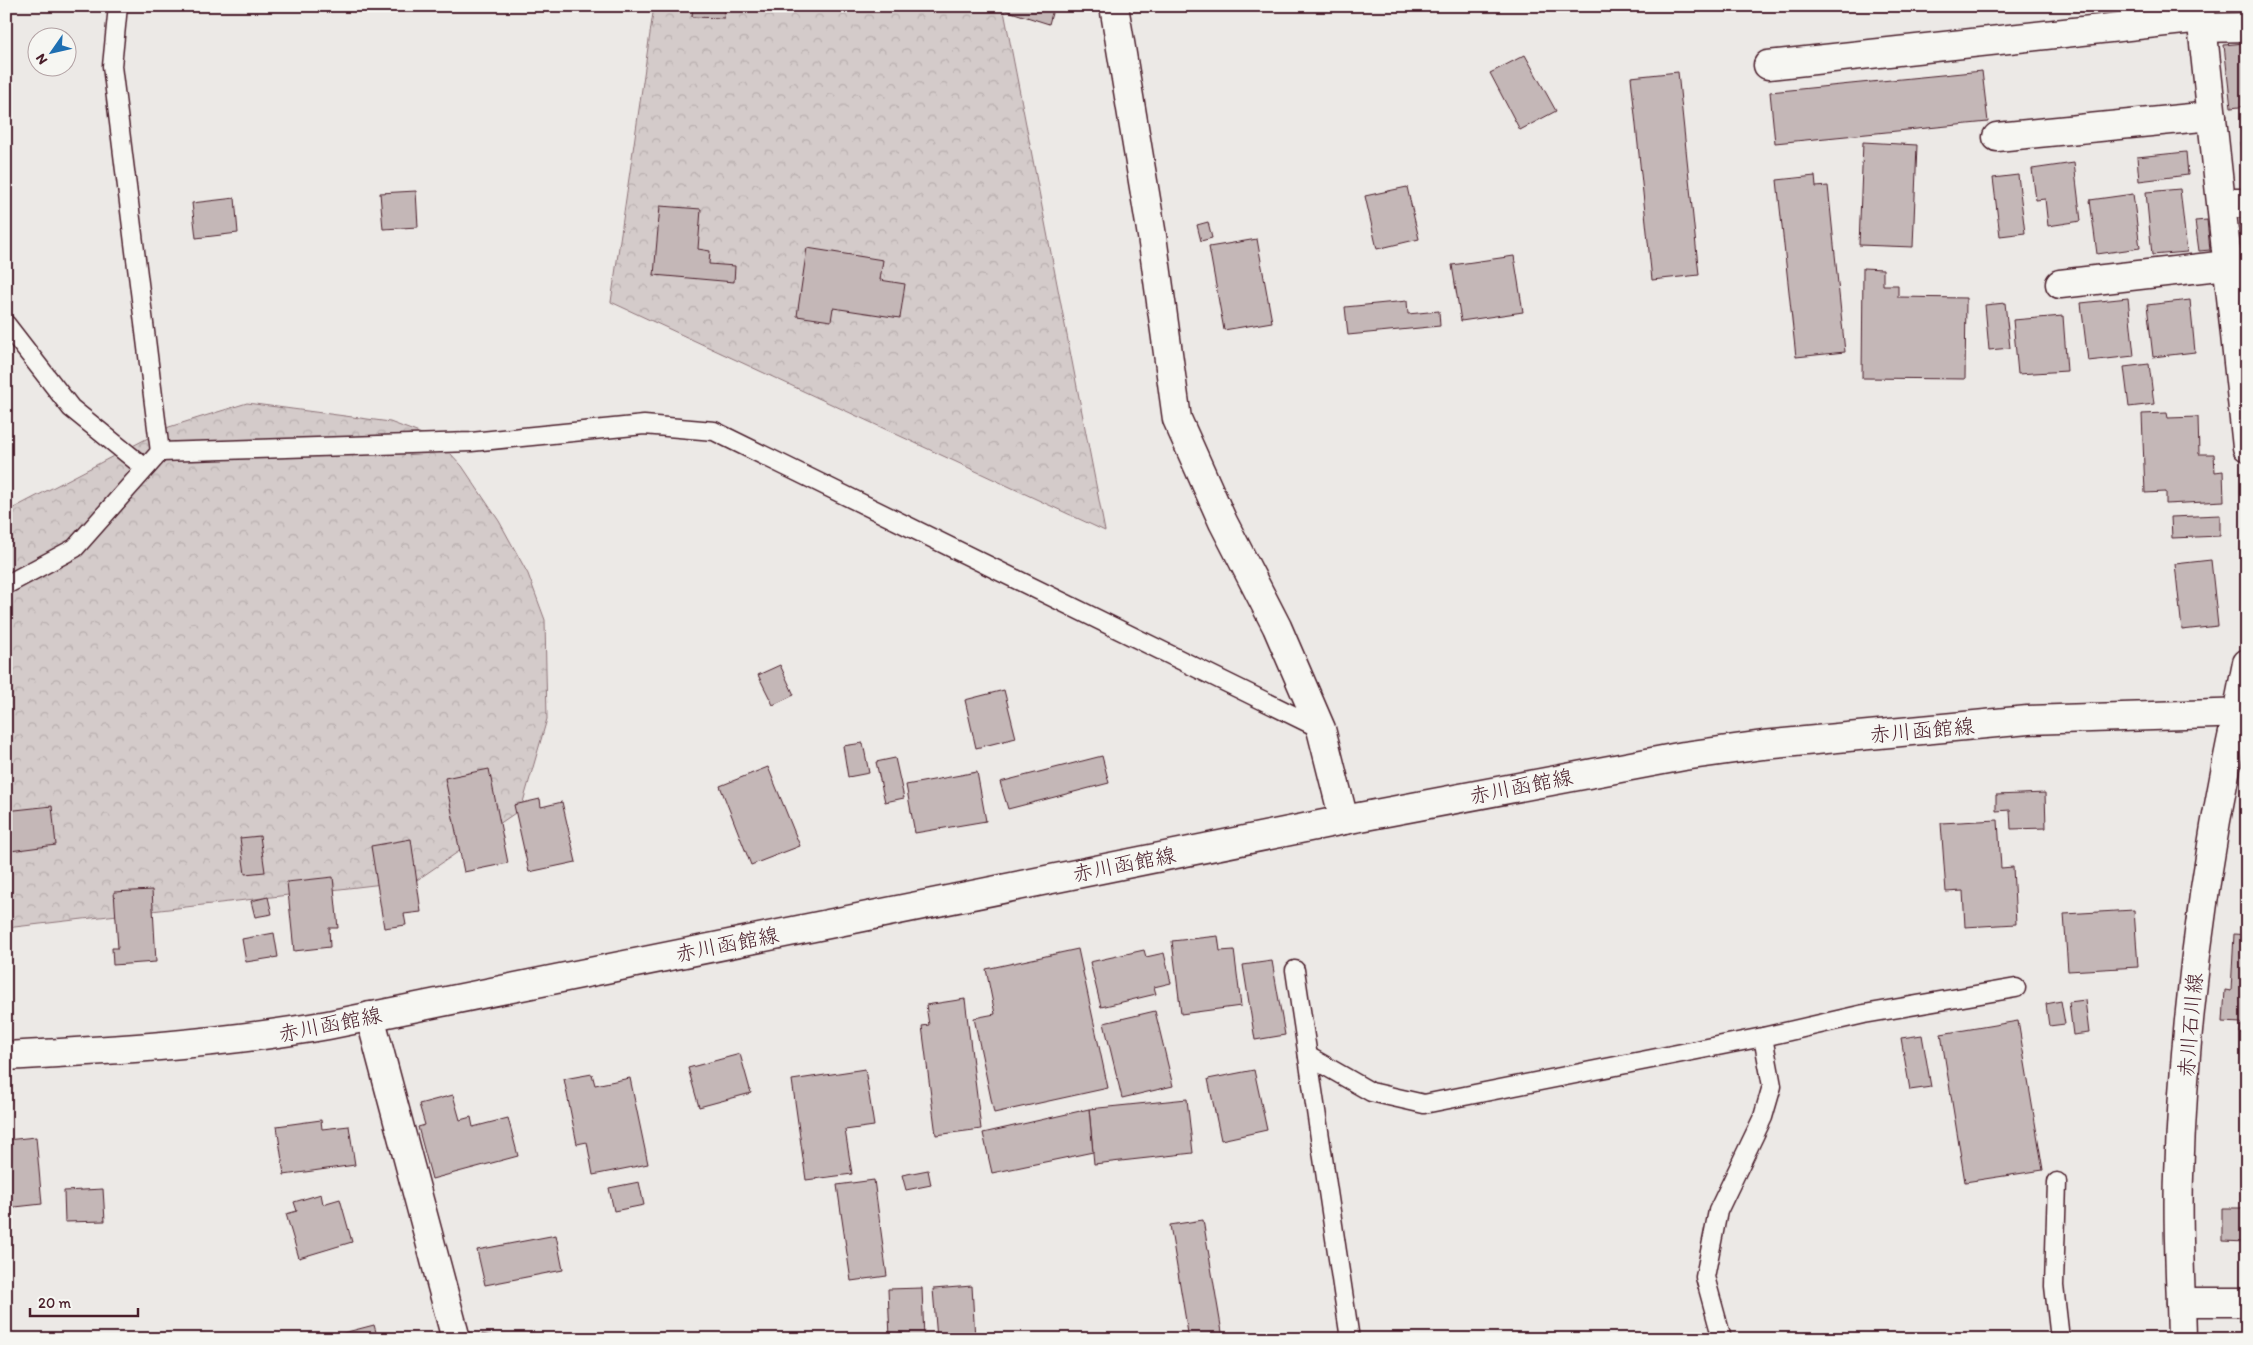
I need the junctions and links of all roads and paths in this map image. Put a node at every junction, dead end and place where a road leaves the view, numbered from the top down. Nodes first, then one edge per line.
1 (118, 6) edge
2 (1114, 6) edge
3 (2201, 17) edge
4 (2247, 28) edge
5 (1768, 65) dead end
6 (2212, 116) junction
7 (1997, 137) dead end
8 (2234, 203) edge
9 (2227, 265) junction
10 (2060, 284) dead end
11 (6, 324) edge
12 (2243, 375) edge
13 (2247, 447) edge
14 (160, 452) junction
15 (145, 468) junction
16 (6, 585) edge
17 (2247, 664) edge
18 (2242, 714) edge
19 (1321, 729) junction
20 (1344, 820) junction
21 (1295, 970) dead end
22 (2016, 988) dead end
23 (370, 1016) junction
24 (1763, 1037) junction
25 (6, 1056) edge
26 (1308, 1056) junction
27 (2057, 1182) dead end
28 (2181, 1302) junction
29 (2247, 1302) edge
30 (456, 1339) edge
31 (1350, 1339) edge
32 (1722, 1339) edge
33 (2060, 1339) edge
34 (2182, 1339) edge

1 - 14 lane
2 - 19 street
3 - 4 street
3 - 5 street
3 - 6 street
6 - 7 street
6 - 8 street
8 - 9 street
9 - 10 street
9 - 12 street
11 - 15 lane
12 - 13 street
14 - 15 lane
14 - 19 lane
15 - 16 lane
17 - 18 street, 赤川石川線
18 - 20 street, 赤川函館線
18 - 28 street, 赤川石川線
19 - 20 street
20 - 23 street, 赤川函館線
21 - 26 lane
22 - 24 lane
23 - 25 street, 赤川函館線
23 - 30 street
24 - 26 lane
24 - 32 lane
26 - 31 lane
27 - 33 lane
28 - 29 street
28 - 34 street, 赤川石川線

